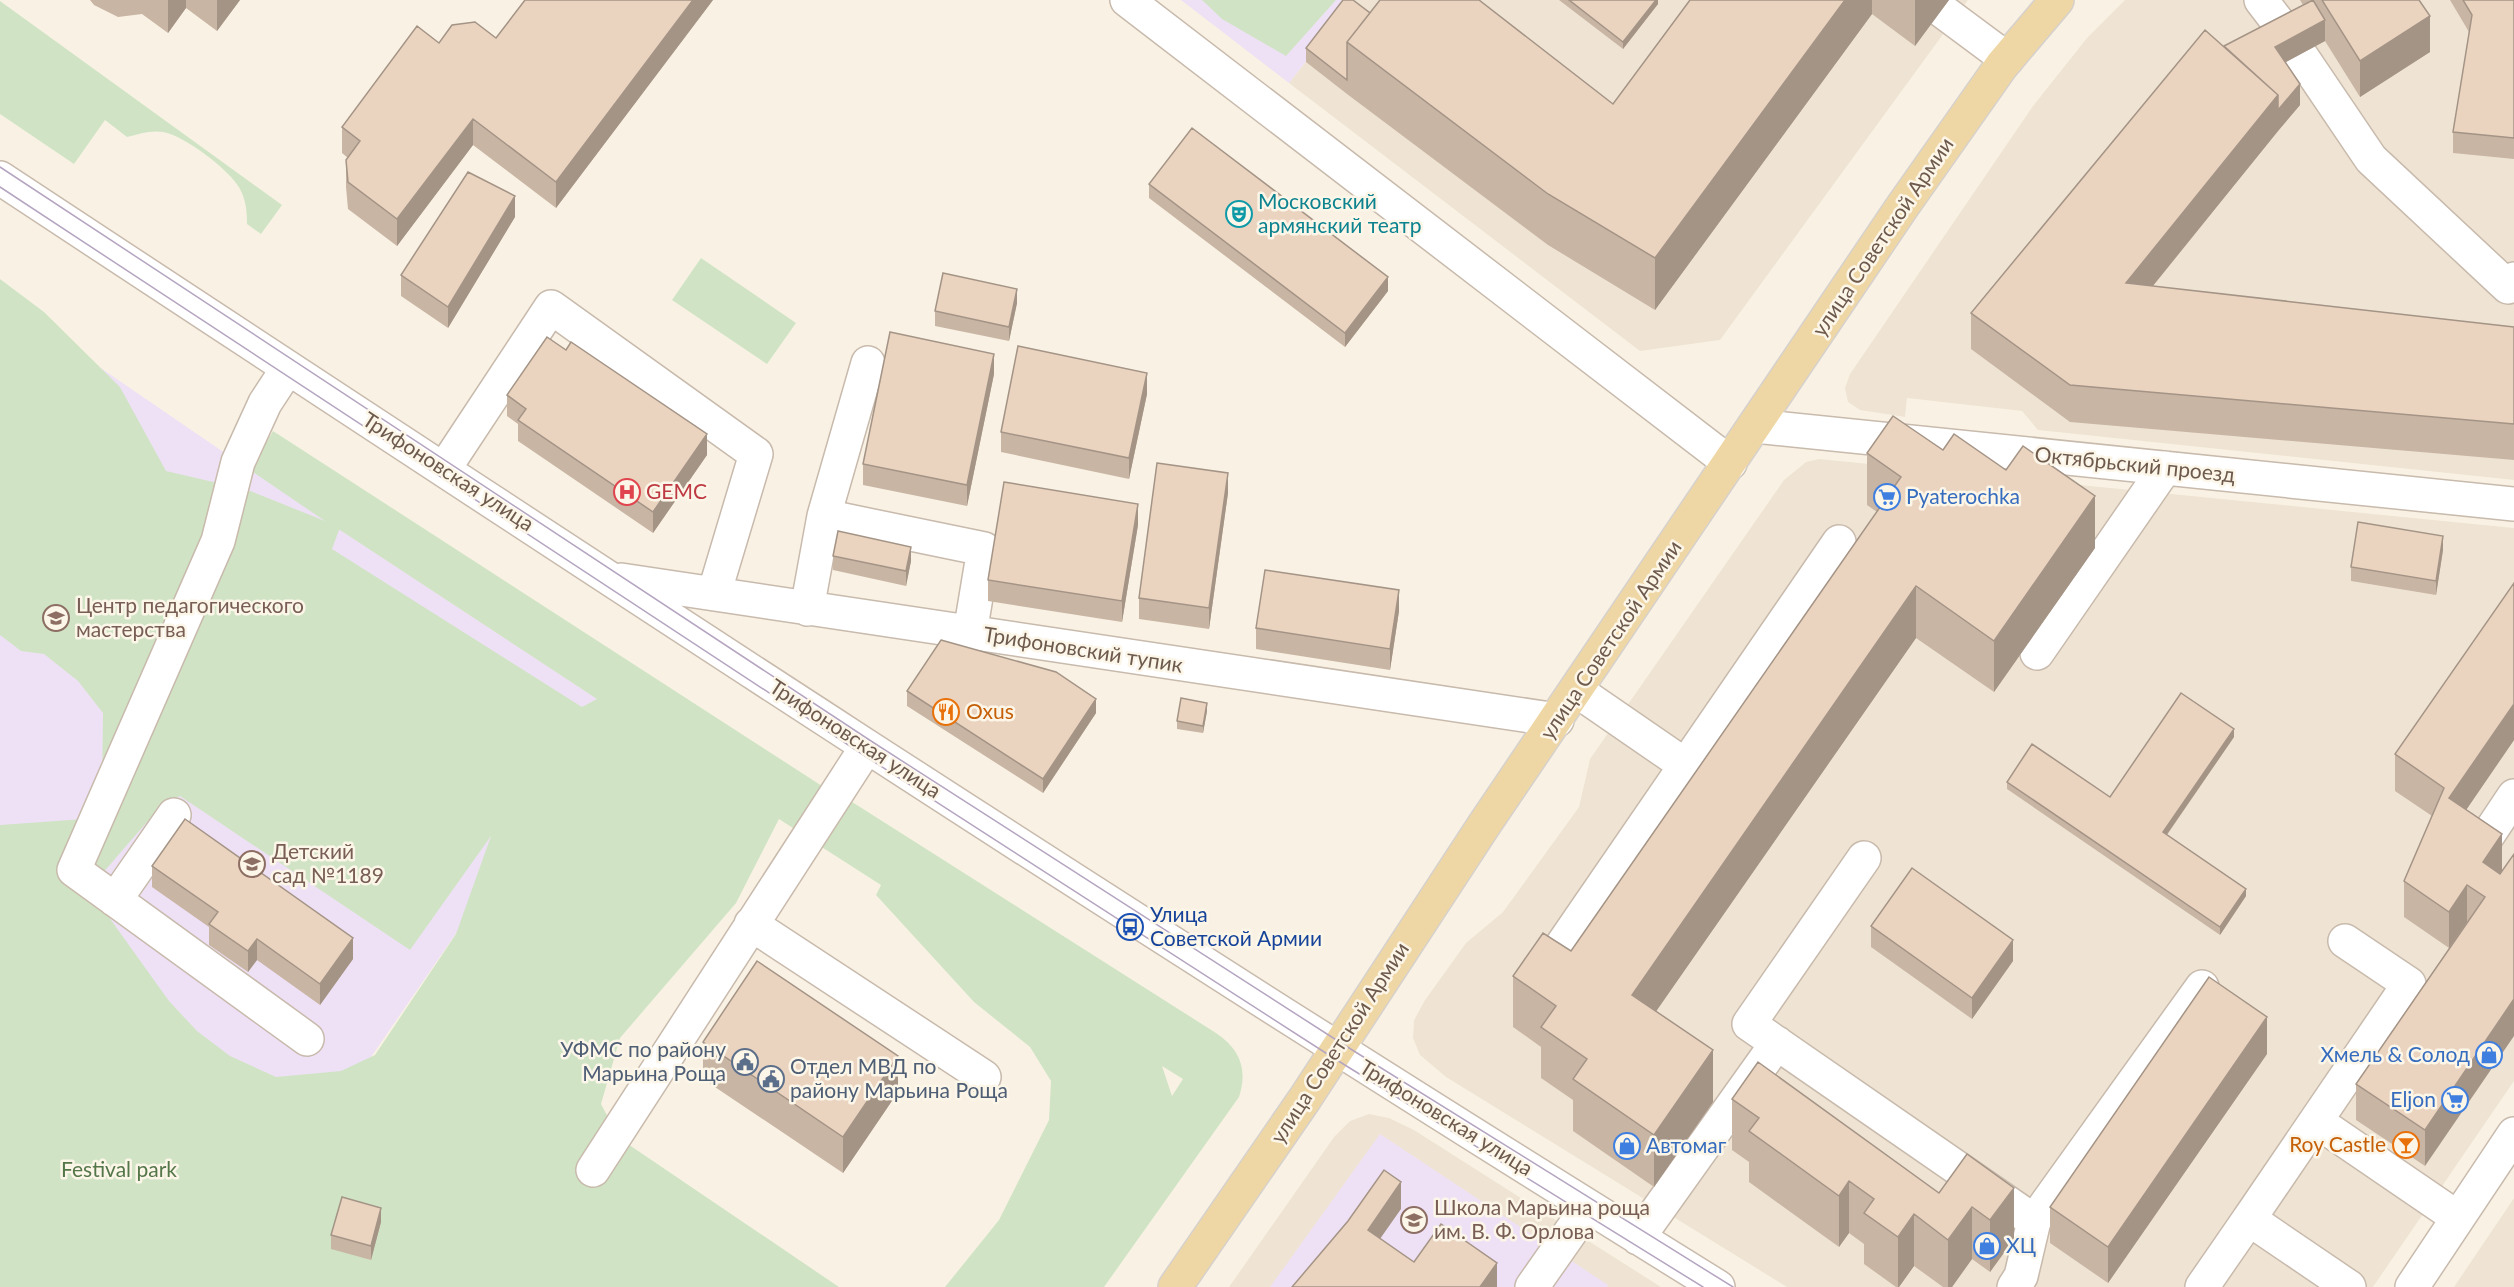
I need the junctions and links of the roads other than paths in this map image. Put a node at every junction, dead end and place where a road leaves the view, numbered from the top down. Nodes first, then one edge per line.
1 (1127, 0) edge
2 (2057, 0) edge
3 (2261, 0) edge
4 (1941, 10) dead end
5 (2007, 59) junction
6 (0, 178) edge
7 (2514, 279) edge
8 (868, 363) dead end
9 (284, 365) junction
10 (1755, 426) junction
11 (1730, 463) junction
12 (2165, 468) junction
13 (444, 469) junction
14 (2514, 504) edge
15 (824, 516) junction
16 (1839, 542) dead end
17 (610, 579) junction
18 (714, 594) junction
19 (807, 609) junction
20 (970, 633) junction
21 (2037, 653) dead end
22 (1576, 690) junction
23 (1557, 720) junction
24 (866, 748) junction
25 (1686, 765) junction
26 (2514, 796) edge
27 (174, 815) dead end
28 (2484, 841) edge
29 (1864, 858) dead end
30 (115, 900) junction
31 (751, 924) junction
32 (2345, 941) dead end
33 (1546, 967) edge
34 (2202, 987) edge
35 (307, 1039) dead end
36 (1777, 1043) junction
37 (1336, 1050) junction
38 (984, 1077) dead end
39 (2316, 1121) junction
40 (2514, 1134) edge
41 (593, 1170) dead end
42 (1588, 1207) junction
43 (2458, 1218) junction
44 (2249, 1219) junction
45 (2034, 1221) junction
46 (1638, 1238) junction
47 (1175, 1287) edge
48 (1532, 1287) edge
49 (1718, 1287) edge
50 (2014, 1287) edge
51 (2202, 1287) edge
52 (2349, 1287) edge
53 (2412, 1287) edge

1 - 11 street
2 - 5 main road, улица Советской Армии
3 - 7 street
4 - 5 street
5 - 10 main road, улица Советской Армии
6 - 9 street, Трифоновская улица
8 - 15 street
9 - 13 street, Трифоновская улица
9 - 30 street
10 - 11 main road, улица Советской Армии
10 - 12 street, Октябрьский проезд
11 - 22 main road, улица Советской Армии
12 - 14 street, Октябрьский проезд
12 - 21 street
13 - 17 street, Трифоновская улица
13 - 18 street
15 - 19 street
15 - 20 street
16 - 25 street
17 - 18 street, Трифоновский тупик
17 - 24 street, Трифоновская улица
18 - 19 street, Трифоновский тупик
19 - 20 street, Трифоновский тупик
20 - 23 street, Трифоновский тупик
22 - 23 main road, улица Советской Армии
22 - 25 street
23 - 37 main road, улица Советской Армии
24 - 31 street
24 - 37 street, Трифоновская улица
25 - 33 street
26 - 28 street
27 - 30 street
29 - 36 street
30 - 35 street
31 - 38 street
31 - 41 street
32 - 39 street
34 - 45 street
36 - 45 street
36 - 46 street
37 - 42 street, Трифоновская улица
37 - 47 main road, улица Советской Армии
39 - 43 street
39 - 44 street
40 - 43 street
42 - 46 street, Трифоновская улица
42 - 48 street
43 - 53 street
44 - 51 street
44 - 52 street
45 - 50 street
46 - 49 street, Трифоновская улица

